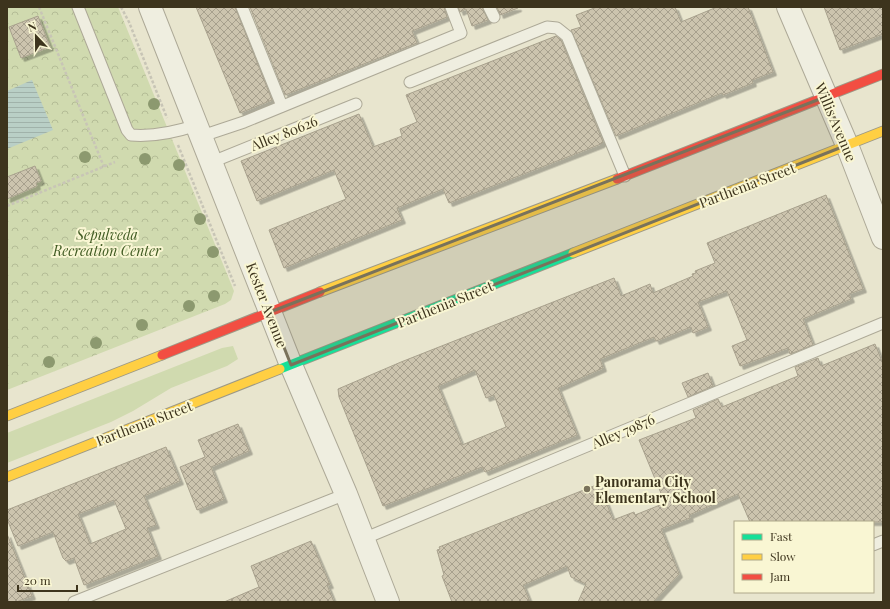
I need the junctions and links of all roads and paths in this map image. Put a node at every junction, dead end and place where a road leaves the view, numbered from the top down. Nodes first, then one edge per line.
1 (39, 7) edge
2 (78, 7) edge
3 (150, 7) edge
4 (242, 7) edge
5 (451, 7) edge
6 (788, 7) edge
7 (883, 74) edge
8 (410, 82) dead end
9 (825, 97) junction
10 (356, 104) dead end
11 (282, 106) junction
12 (200, 130) junction
13 (883, 131) edge
14 (847, 145) junction
15 (115, 162) dead end
16 (212, 162) junction
17 (104, 167) junction
18 (625, 176) junction
19 (7, 206) edge
20 (883, 238) edge
21 (270, 312) junction
22 (883, 324) edge
23 (291, 365) junction
24 (7, 416) edge
25 (7, 477) edge
26 (346, 494) junction
27 (363, 539) junction
28 (74, 602) edge
29 (388, 602) edge

1 - 17 path
2 - 12 lane
3 - 12 street, Kester Avenue
4 - 11 lane
5 - 11 lane
6 - 9 street, Willis Avenue
7 - 9 main road
8 - 18 lane
9 - 14 street, Willis Avenue
9 - 18 main road
10 - 16 lane, Alley 80626
11 - 12 lane
12 - 16 street, Kester Avenue
13 - 14 main road, Parthenia Street
14 - 20 street, Willis Avenue
14 - 23 main road, Parthenia Street
15 - 17 path
16 - 21 street, Kester Avenue
17 - 19 path
18 - 21 main road
21 - 23 street, Kester Avenue
21 - 24 main road
22 - 27 lane, Alley 79876
23 - 25 main road, Parthenia Street
23 - 26 street, Kester Avenue
26 - 27 street, Kester Avenue
26 - 28 lane
27 - 29 street, Kester Avenue

